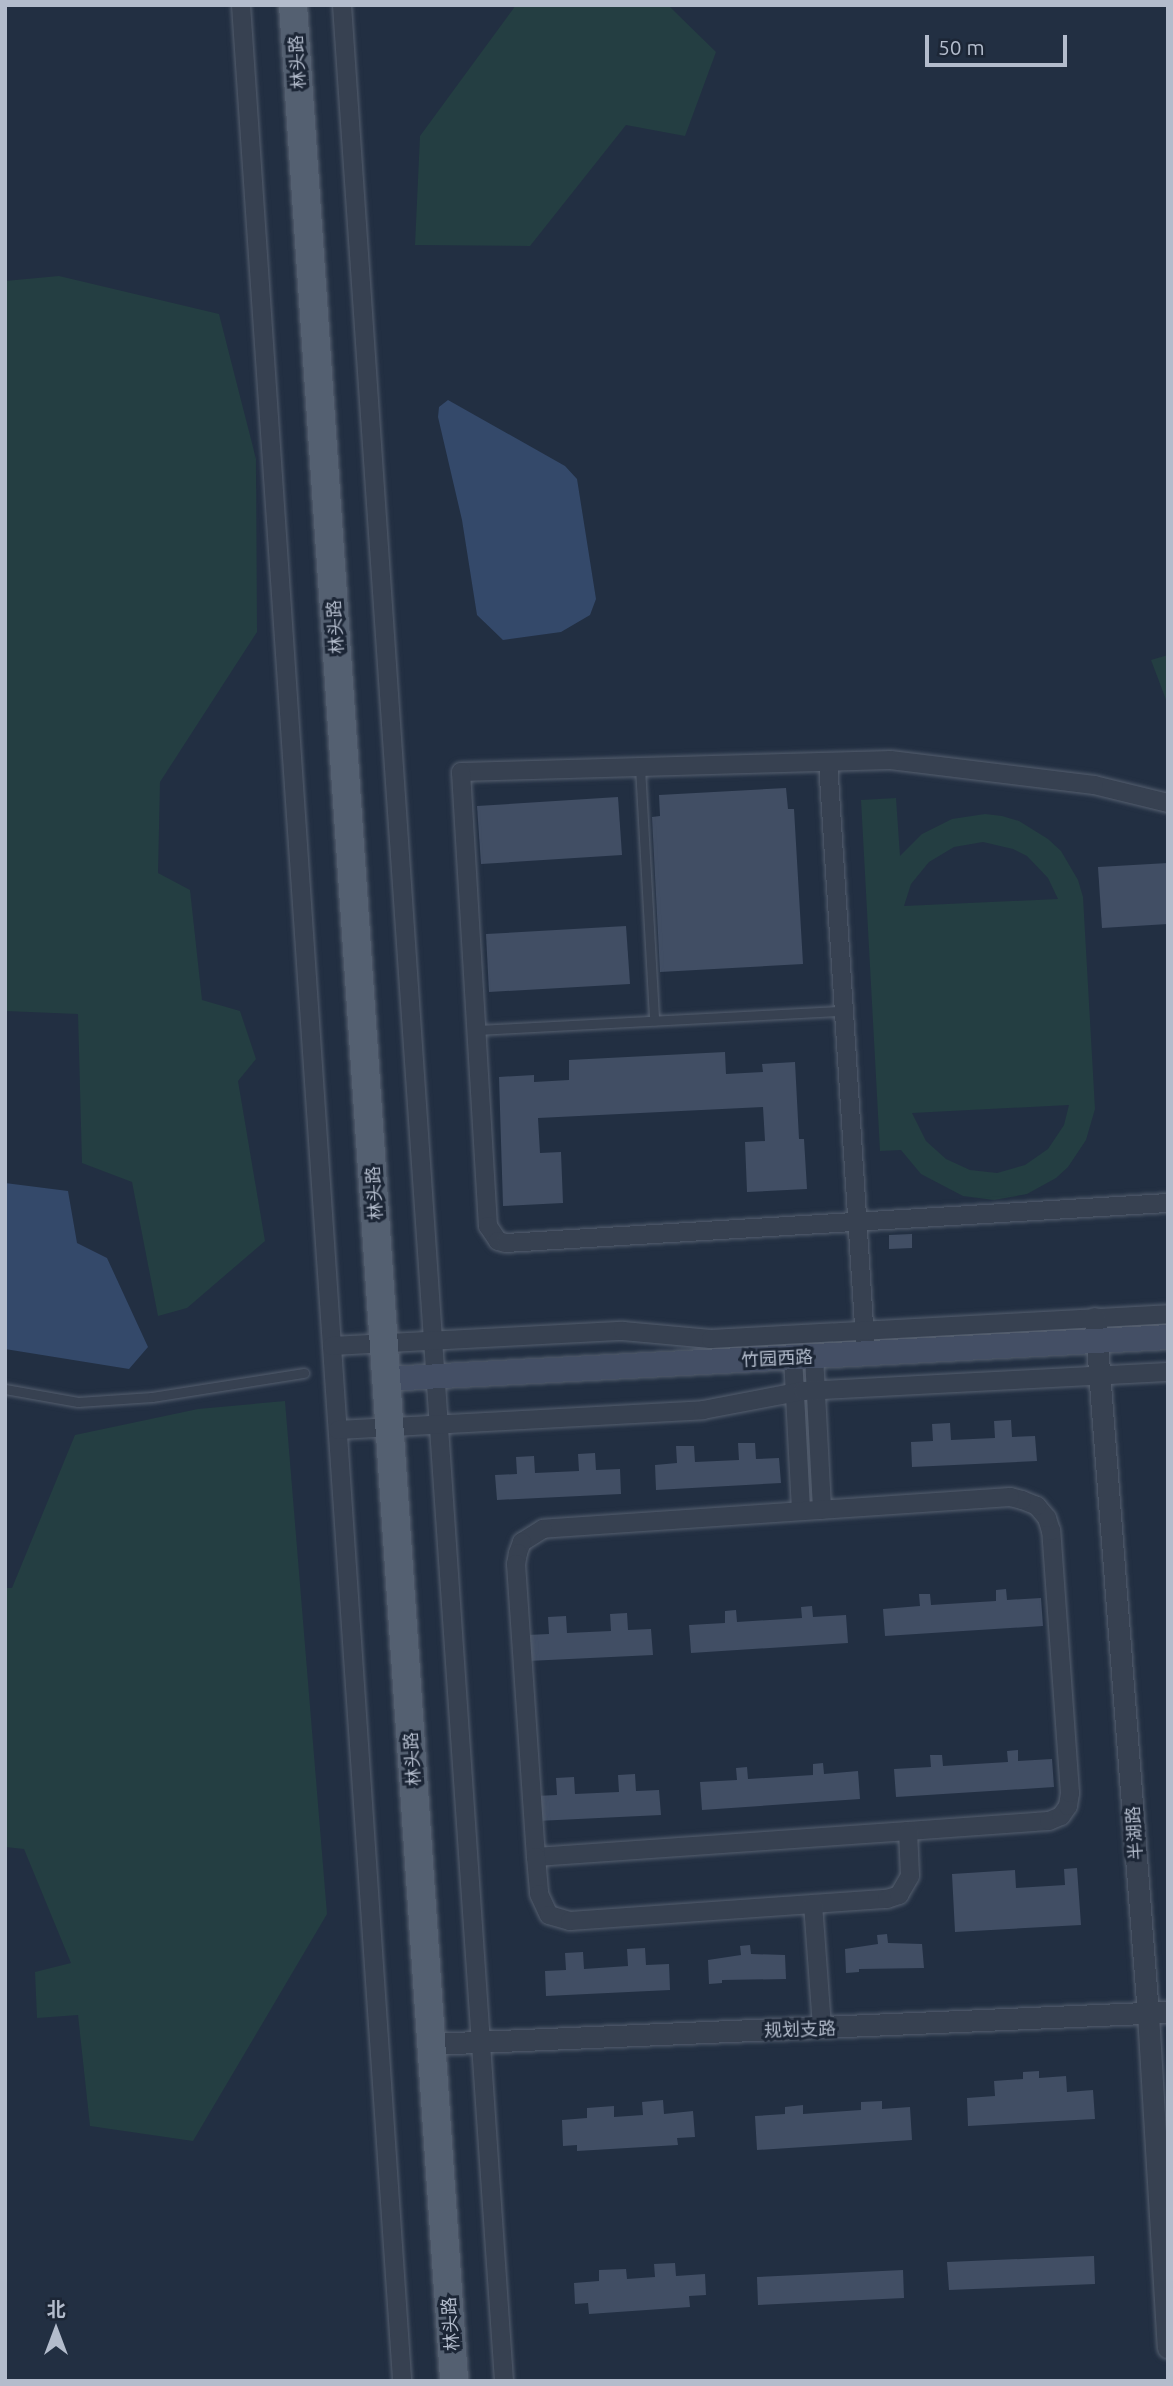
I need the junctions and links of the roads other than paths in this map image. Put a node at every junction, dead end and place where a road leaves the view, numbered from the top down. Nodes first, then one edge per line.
1 (241, 5) edge
2 (293, 5) edge
3 (342, 5) edge
4 (828, 762) junction
5 (640, 767) junction
6 (1168, 803) edge
7 (844, 1011) junction
8 (654, 1021) junction
9 (477, 1030) junction
10 (1168, 1203) edge
11 (857, 1222) junction
12 (1168, 1314) edge
13 (1095, 1330) junction
14 (1168, 1337) edge
15 (434, 1341) junction
16 (384, 1343) junction
17 (332, 1346) junction
18 (866, 1353) junction
19 (804, 1357) junction
20 (1168, 1372) edge
21 (304, 1373) dead end
22 (1098, 1376) junction
23 (436, 1377) junction
24 (386, 1379) junction
25 (5, 1388) edge
26 (816, 1391) junction
27 (795, 1393) junction
28 (439, 1425) junction
29 (390, 1427) junction
30 (338, 1430) junction
31 (822, 1510) junction
32 (801, 1511) junction
33 (908, 1831) junction
34 (536, 1857) junction
35 (813, 1904) junction
36 (1158, 2013) edge
37 (822, 2028) junction
38 (481, 2043) junction
39 (431, 2044) junction
40 (1168, 2347) edge
41 (402, 2381) edge
42 (454, 2381) edge
43 (504, 2381) edge

1 - 17 street
2 - 16 main road, 林头路
3 - 15 street
4 - 5 street
4 - 6 street
4 - 7 street
5 - 8 lane
5 - 9 street
7 - 8 lane
7 - 11 street
8 - 9 lane
9 - 11 street
10 - 11 street
11 - 18 street
12 - 13 street
13 - 14 main road, 竹园西路
13 - 15 street
13 - 18 main road, 竹园西路
13 - 22 street, 半湖路
15 - 16 street
15 - 23 street
16 - 17 street
16 - 24 main road, 林头路
17 - 30 street
18 - 19 main road, 竹园西路
19 - 23 main road, 竹园西路
19 - 26 street
19 - 27 street
20 - 22 street
21 - 25 lane
22 - 26 street
22 - 36 street, 半湖路
23 - 24 main road, 竹园西路
23 - 28 street
24 - 29 main road, 林头路
26 - 27 street
26 - 31 street
27 - 28 street
27 - 32 street
28 - 29 street
28 - 38 street
29 - 30 street
29 - 39 main road, 林头路
30 - 41 street
31 - 32 street
31 - 33 street
32 - 34 street
33 - 34 street
33 - 35 street
34 - 35 street
35 - 37 street
36 - 37 street, 规划支路
36 - 40 street, 半湖路
37 - 38 street, 规划支路
38 - 39 street, 规划支路
38 - 43 street
39 - 42 main road, 林头路

